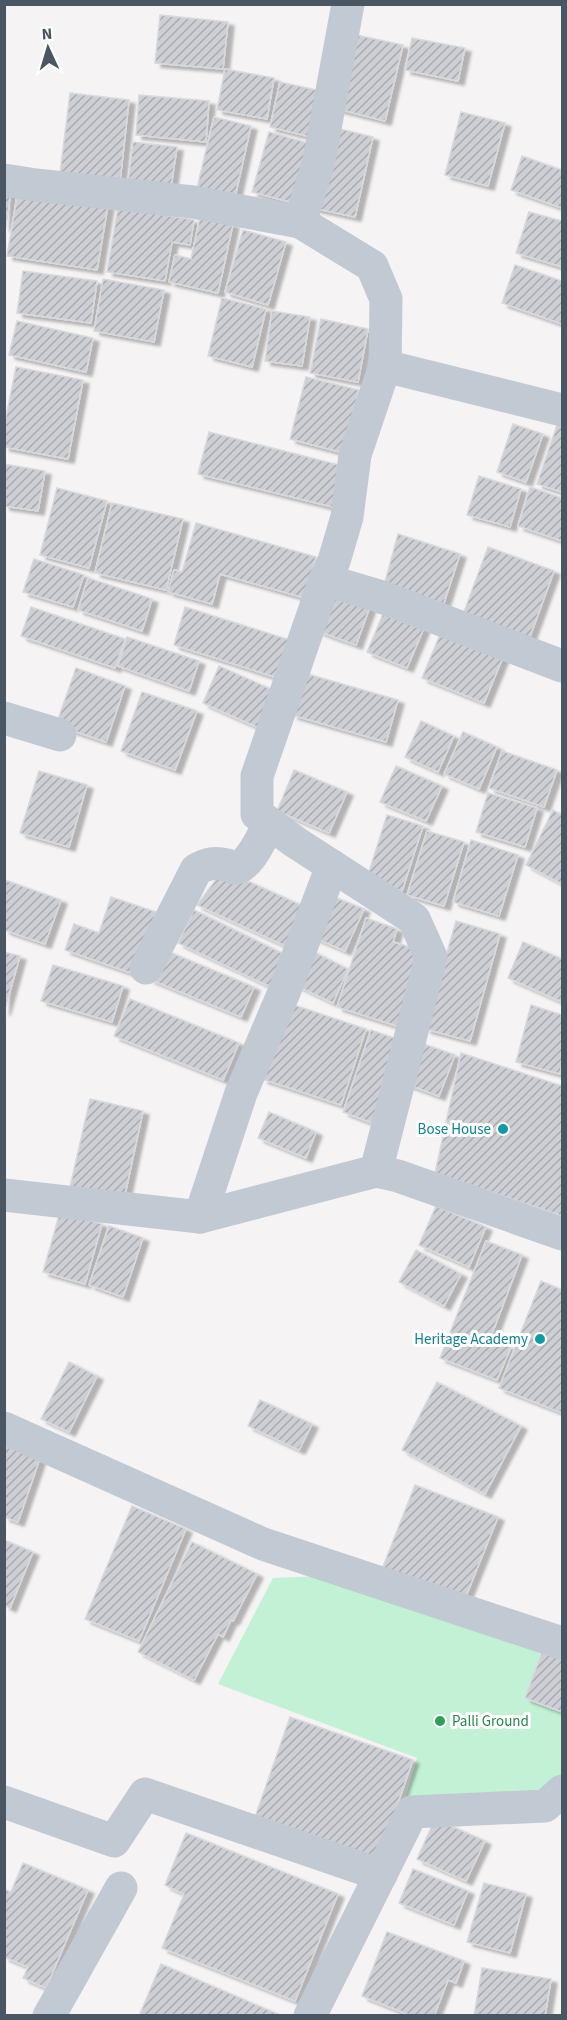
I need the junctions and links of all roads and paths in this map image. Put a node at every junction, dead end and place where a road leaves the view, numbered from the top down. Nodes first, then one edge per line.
1 (348, 4) edge
2 (4, 180) edge
3 (300, 222) junction
4 (385, 366) junction
5 (562, 410) edge
6 (325, 580) junction
7 (562, 666) edge
8 (4, 718) edge
9 (60, 735) dead end
10 (269, 823) junction
11 (332, 866) junction
12 (146, 968) dead end
13 (375, 1171) junction
14 (4, 1196) edge
15 (200, 1217) junction
16 (562, 1234) edge
17 (4, 1428) edge
18 (562, 1643) edge
19 (562, 1791) edge
20 (4, 1802) edge
21 (381, 1875) junction
22 (121, 1888) dead end
23 (49, 2016) edge
24 (309, 2016) edge

1 - 3 street
2 - 3 street
3 - 4 street
4 - 5 street
4 - 6 street
6 - 7 street
6 - 10 street
8 - 9 street
10 - 11 street
10 - 12 street
11 - 13 street
11 - 15 street
13 - 15 street
13 - 16 street
14 - 15 street
17 - 18 street
19 - 21 street
20 - 21 street
21 - 24 street
22 - 23 street

